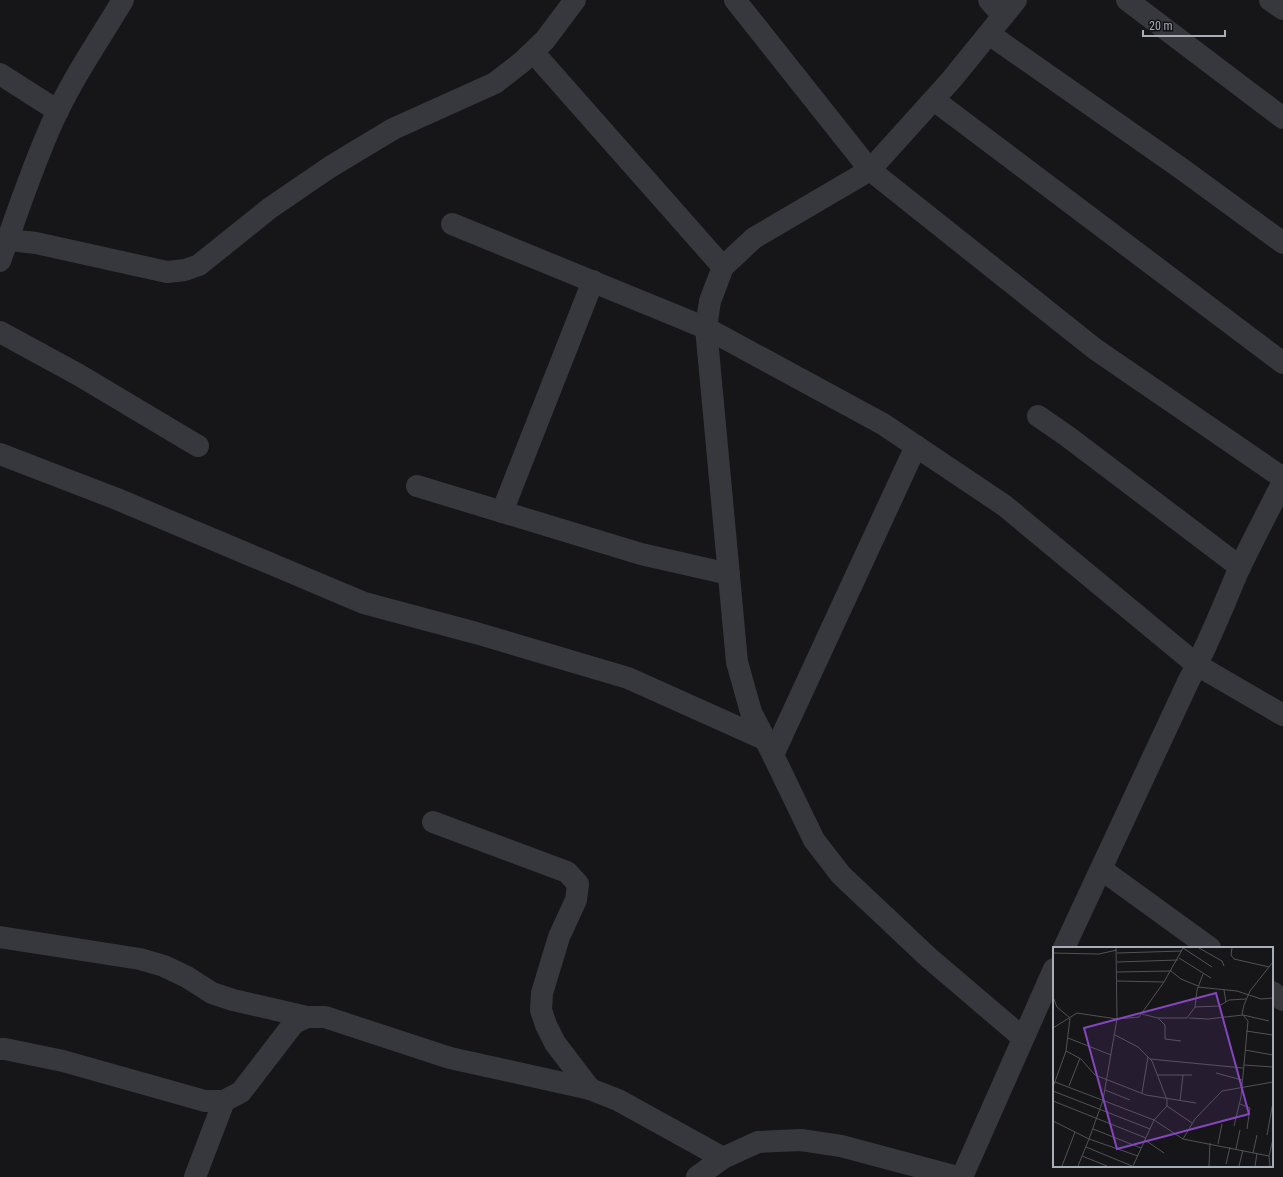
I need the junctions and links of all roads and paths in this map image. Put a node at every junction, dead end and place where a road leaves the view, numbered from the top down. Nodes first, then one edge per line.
1 (123, 0) edge
2 (575, 0) edge
3 (735, 0) edge
4 (989, 0) edge
5 (1127, 0) edge
6 (1270, 0) edge
7 (1010, 8) edge
8 (1283, 9) edge
9 (989, 34) junction
10 (533, 52) junction
11 (0, 74) edge
12 (934, 100) junction
13 (58, 111) junction
14 (1283, 118) edge
15 (870, 170) junction
16 (452, 224) dead end
17 (4, 240) edge
18 (1283, 243) edge
19 (0, 261) edge
20 (723, 267) junction
21 (593, 281) junction
22 (706, 328) junction
23 (0, 332) edge
24 (1283, 363) edge
25 (1038, 416) dead end
26 (198, 446) dead end
27 (916, 446) junction
28 (0, 454) edge
29 (1283, 478) edge
30 (1283, 482) edge
31 (417, 486) dead end
32 (502, 512) junction
33 (1240, 567) junction
34 (728, 574) junction
35 (1197, 665) junction
36 (1283, 715) edge
37 (768, 747) junction
38 (433, 822) dead end
39 (1101, 869) junction
40 (0, 937) edge
41 (1064, 947) edge
42 (1209, 947) edge
43 (1053, 971) edge
44 (1273, 993) edge
45 (1283, 1000) edge
46 (307, 1017) junction
47 (1023, 1038) junction
48 (0, 1049) edge
49 (590, 1089) junction
50 (224, 1101) junction
51 (723, 1158) junction
52 (195, 1177) edge
53 (697, 1177) edge
54 (957, 1177) edge
55 (962, 1177) edge

1 - 13 street
2 - 10 street
3 - 15 street
4 - 7 street
5 - 14 street
6 - 8 street
7 - 9 street
9 - 12 street
9 - 18 street
10 - 17 street
10 - 20 street
11 - 13 street
12 - 15 street
12 - 24 street
13 - 17 street
15 - 20 street
15 - 29 street
16 - 21 street
17 - 19 street
20 - 22 street
21 - 22 street
21 - 32 street
22 - 27 street
22 - 34 street
23 - 26 street
25 - 33 street
27 - 35 street
27 - 37 street
28 - 37 street
30 - 33 street
31 - 32 street
32 - 34 street
33 - 35 street
34 - 37 street
35 - 36 street
35 - 39 street
37 - 47 street
38 - 49 street
39 - 41 street
39 - 42 street
40 - 46 street
43 - 47 street
44 - 45 street
46 - 49 street
46 - 50 street
47 - 55 street
48 - 50 street
49 - 51 street
50 - 52 street
51 - 53 street
51 - 54 street

